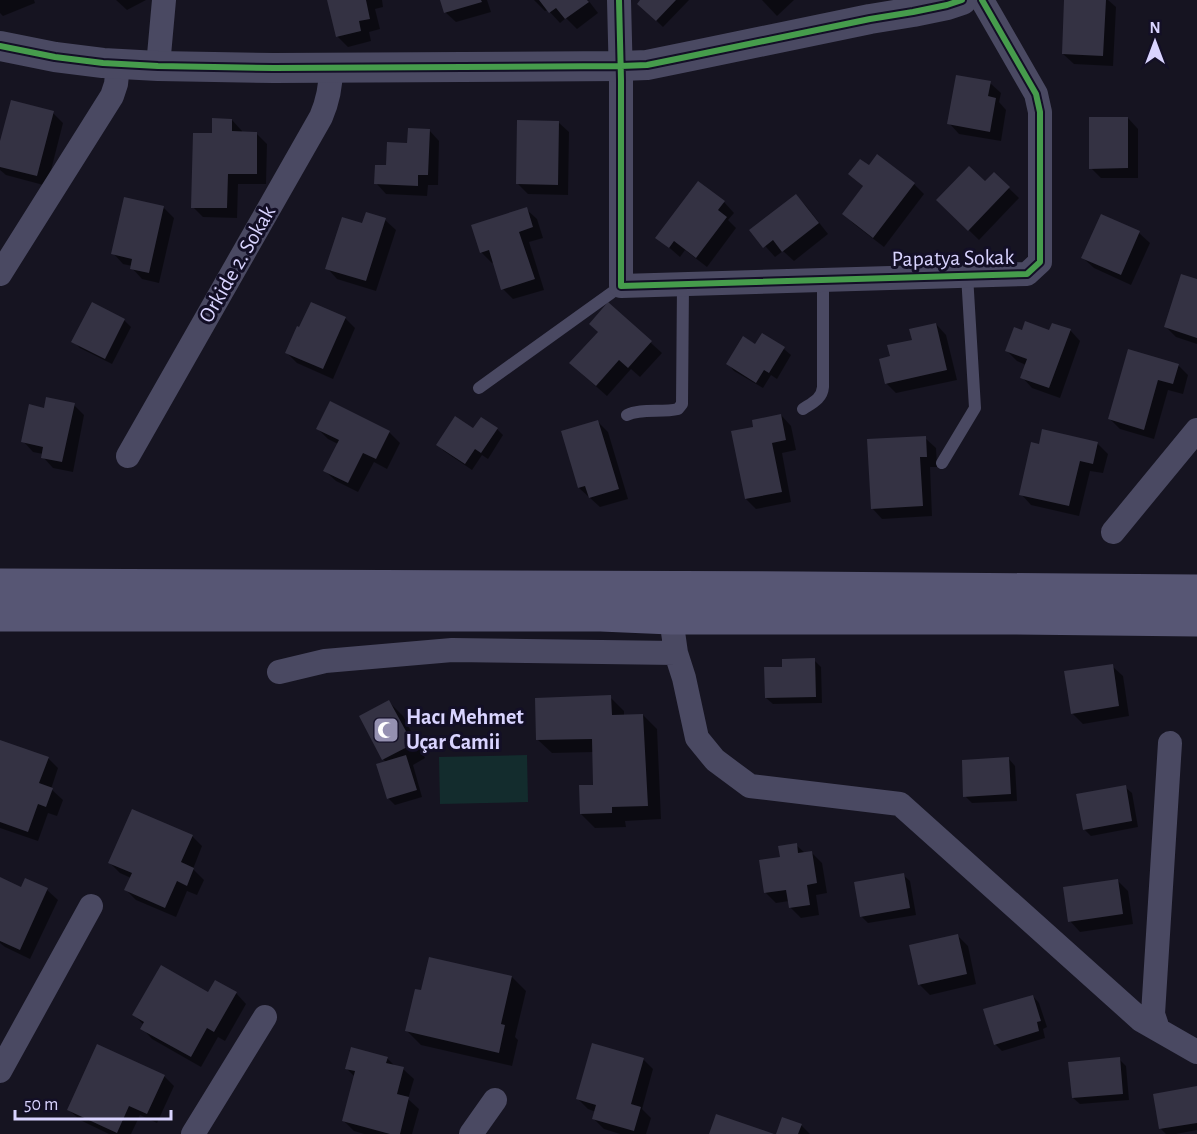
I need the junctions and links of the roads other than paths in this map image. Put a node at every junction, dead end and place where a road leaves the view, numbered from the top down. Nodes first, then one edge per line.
1 (164, 0) edge
2 (619, 0) edge
3 (962, 0) edge
4 (982, 0) edge
5 (0, 46) edge
6 (118, 65) junction
7 (158, 66) junction
8 (621, 66) junction
9 (331, 67) junction
10 (0, 274) edge
11 (967, 275) junction
12 (824, 279) junction
13 (683, 284) junction
14 (621, 286) junction
15 (479, 388) dead end
16 (803, 409) dead end
17 (627, 415) dead end
18 (1197, 430) edge
19 (128, 456) dead end
20 (942, 463) dead end
21 (1113, 532) dead end
22 (0, 585) edge
23 (1197, 591) edge
24 (0, 615) edge
25 (671, 618) junction
26 (1197, 620) edge
27 (676, 653) junction
28 (279, 672) dead end
29 (1170, 743) dead end
30 (91, 906) dead end
31 (265, 1017) dead end
32 (1158, 1029) junction
33 (1197, 1052) edge
34 (0, 1071) edge
35 (495, 1100) dead end
36 (193, 1134) edge
37 (471, 1134) edge

1 - 7 street
2 - 8 street
3 - 8 street
4 - 11 street, Papatya Sokak
5 - 6 street
6 - 7 street
6 - 10 street
7 - 9 street
8 - 9 street
8 - 14 street
9 - 19 street, Orkide 2. Sokak
11 - 12 street, Papatya Sokak
11 - 20 lane
12 - 13 street, Papatya Sokak
12 - 16 lane
13 - 14 street, Papatya Sokak
13 - 17 lane
14 - 15 lane
18 - 21 street
22 - 23 main road
24 - 25 main road
25 - 26 main road
25 - 27 street
27 - 28 street
27 - 32 street
29 - 32 street
30 - 34 street
31 - 36 street
32 - 33 street
35 - 37 street

